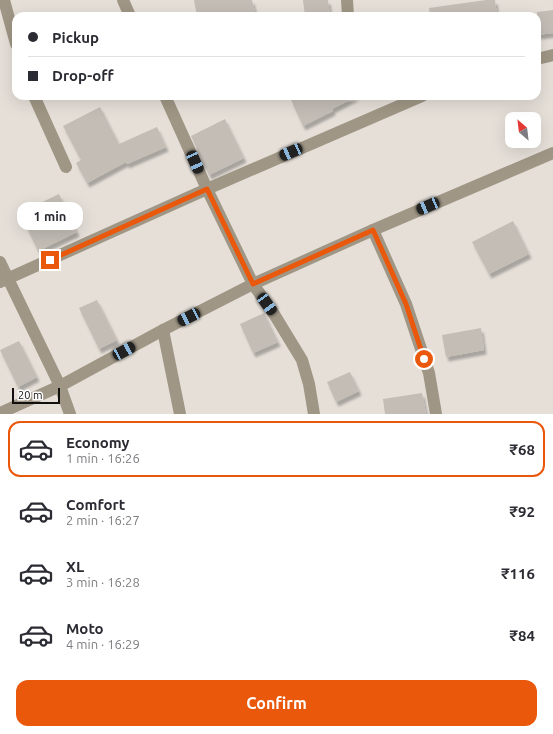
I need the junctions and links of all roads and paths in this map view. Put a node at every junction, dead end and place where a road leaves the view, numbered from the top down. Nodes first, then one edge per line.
1 (4, 0) edge
2 (122, 0) edge
3 (347, 0) edge
4 (128, 12) edge
5 (348, 12) edge
6 (12, 29) edge
7 (553, 55) edge
8 (541, 58) edge
9 (36, 100) edge
10 (167, 100) edge
11 (413, 100) edge
12 (553, 153) edge
13 (66, 167) dead end
14 (207, 189) junction
15 (373, 230) junction
16 (0, 262) edge
17 (4, 281) edge
18 (253, 284) junction
19 (163, 330) junction
20 (60, 386) junction
21 (0, 413) edge
22 (70, 414) edge
23 (180, 414) edge
24 (314, 414) edge
25 (436, 414) edge

1 - 6 street
2 - 4 street
3 - 5 street
7 - 8 street
9 - 13 street
10 - 14 street
11 - 14 street
12 - 15 street
14 - 17 street
14 - 18 street
15 - 18 street
15 - 25 street
16 - 17 street
17 - 20 street
18 - 19 street
18 - 24 street
19 - 20 street
19 - 23 street
20 - 21 street
20 - 22 street

